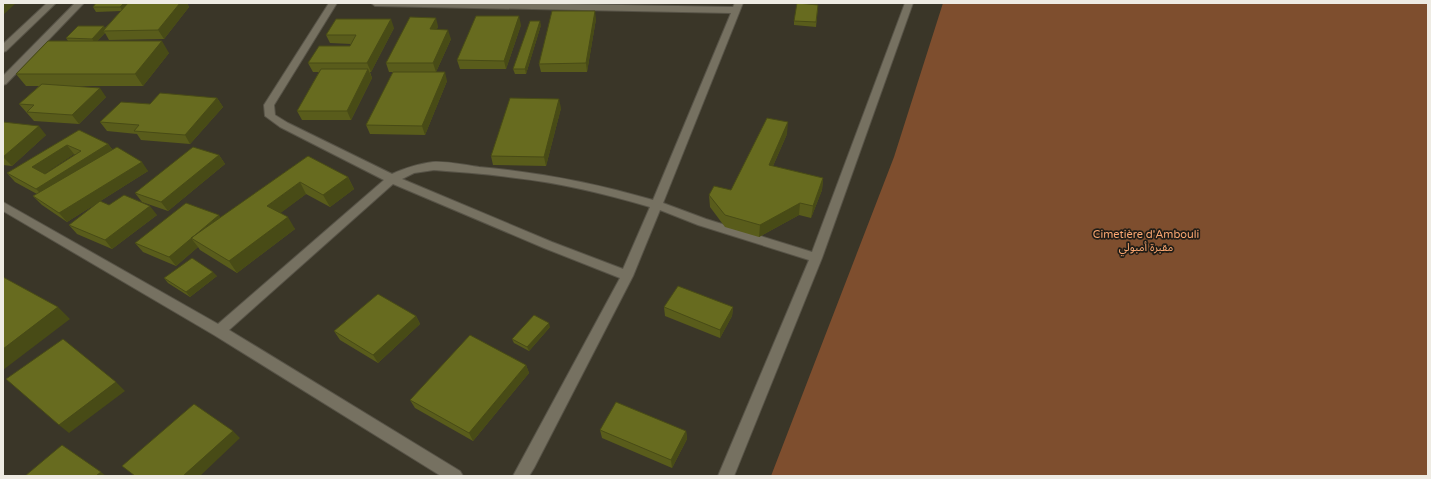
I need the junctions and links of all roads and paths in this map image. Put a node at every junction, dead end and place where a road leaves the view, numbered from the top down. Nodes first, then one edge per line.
1 (52, 3) edge
2 (80, 3) edge
3 (333, 3) edge
4 (375, 3) edge
5 (909, 3) edge
6 (737, 6) edge
7 (3, 49) edge
8 (3, 82) edge
9 (392, 179) junction
10 (657, 205) junction
11 (3, 206) edge
12 (816, 258) junction
13 (626, 276) junction
14 (219, 331) junction
15 (455, 476) edge
16 (521, 476) edge
17 (726, 476) edge

1 - 7 street
2 - 8 street
3 - 9 street
4 - 6 street
5 - 12 street
6 - 10 street
9 - 10 street
9 - 13 street
9 - 14 street
10 - 12 street
10 - 13 street
11 - 14 street
12 - 17 street
13 - 16 street
14 - 15 street

